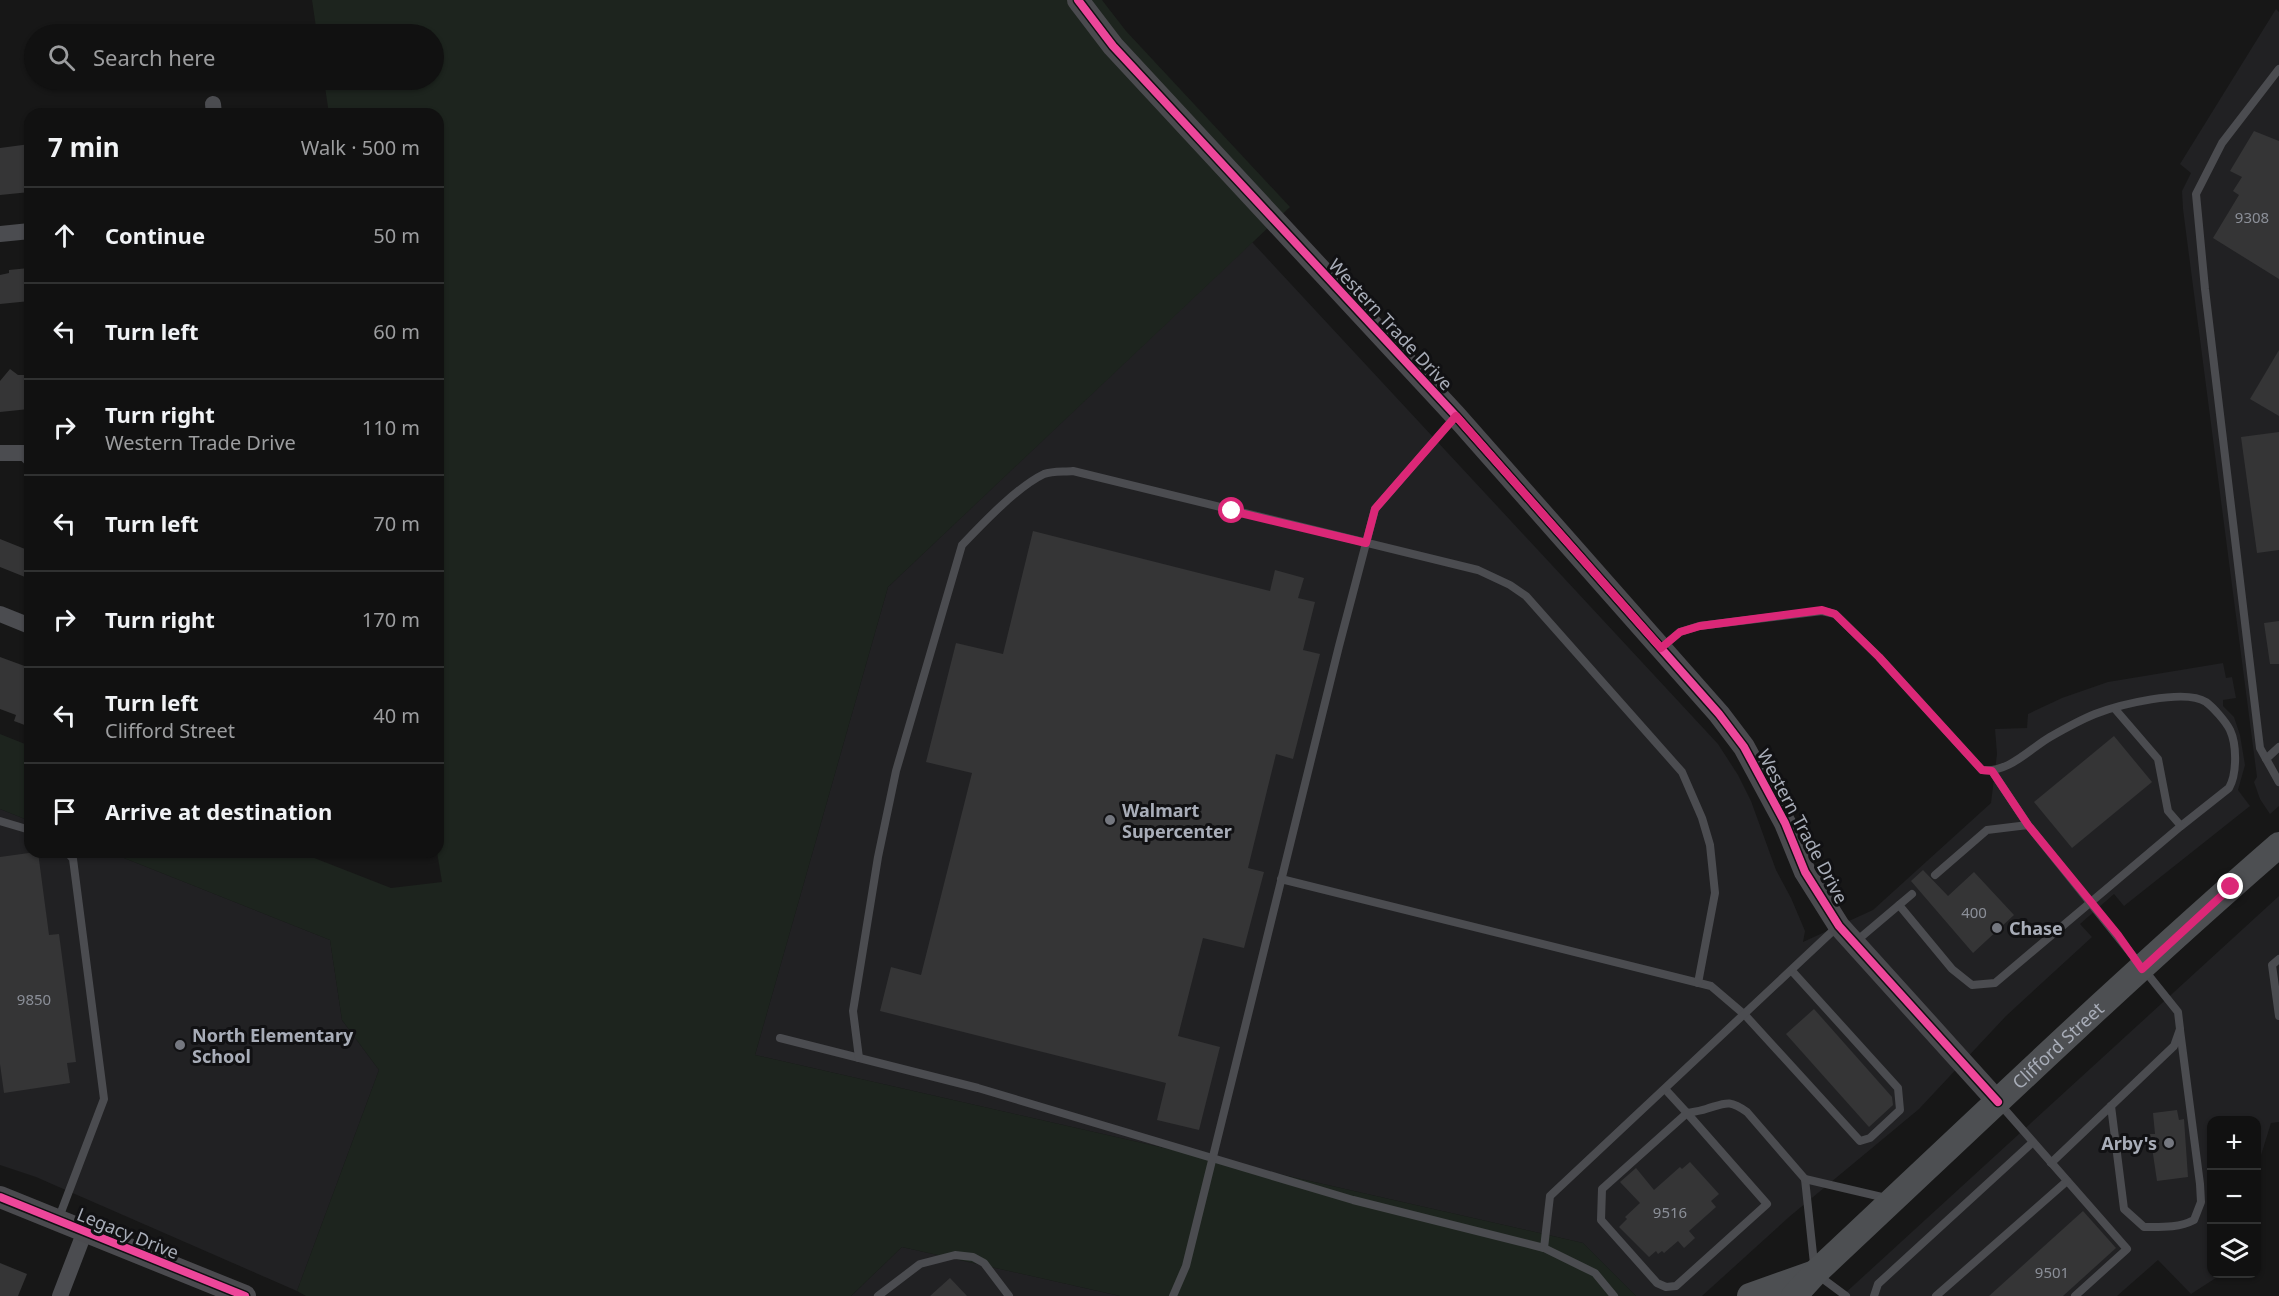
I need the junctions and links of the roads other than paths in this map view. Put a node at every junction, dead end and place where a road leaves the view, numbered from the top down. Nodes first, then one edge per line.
1 (1078, 0) edge
2 (2279, 69) edge
3 (24, 232) edge
4 (0, 234) edge
5 (1456, 416) junction
6 (0, 453) edge
7 (24, 453) edge
8 (1366, 543) junction
9 (0, 614) edge
10 (24, 624) edge
11 (1661, 648) junction
12 (2115, 709) junction
13 (2279, 747) edge
14 (2266, 759) junction
15 (1992, 771) junction
16 (2279, 782) edge
17 (0, 821) edge
18 (2028, 825) junction
19 (2181, 826) junction
20 (24, 828) edge
21 (2279, 845) edge
22 (72, 858) edge
23 (1935, 875) dead end
24 (1281, 879) junction
25 (1912, 894) dead end
26 (2091, 902) junction
27 (1899, 905) junction
28 (1839, 926) junction
29 (1854, 944) junction
30 (2279, 959) edge
31 (2142, 969) junction
32 (1792, 971) junction
33 (1698, 983) junction
34 (1745, 1015) junction
35 (2279, 1016) edge
36 (2180, 1029) junction
37 (780, 1038) dead end
38 (860, 1058) junction
39 (1665, 1089) junction
40 (1998, 1102) junction
41 (2111, 1106) junction
42 (1687, 1113) junction
43 (2033, 1142) junction
44 (1212, 1157) junction
45 (2051, 1163) junction
46 (1805, 1179) junction
47 (2067, 1181) junction
48 (0, 1197) edge
49 (1893, 1200) junction
50 (58, 1220) junction
51 (85, 1231) junction
52 (1544, 1248) junction
53 (1815, 1273) junction
54 (60, 1296) edge
55 (245, 1296) edge
56 (878, 1296) edge
57 (1009, 1296) edge
58 (1173, 1296) edge
59 (1614, 1296) edge
60 (1750, 1296) edge
61 (1794, 1296) edge
62 (1846, 1296) edge
63 (1874, 1296) edge
64 (1936, 1296) edge
65 (2075, 1296) edge

1 - 5 street, Western Trade Drive
2 - 14 lane
3 - 4 street
5 - 8 lane
5 - 11 street, Western Trade Drive
6 - 7 street
8 - 24 lane
8 - 33 lane
8 - 38 lane
9 - 10 street
11 - 15 lane
11 - 28 street, Western Trade Drive
12 - 15 lane
12 - 19 lane
12 - 19 lane
13 - 14 lane
14 - 16 lane
15 - 18 lane
17 - 20 lane
18 - 23 lane
18 - 26 lane
19 - 26 lane
21 - 31 main road, Clifford Street
22 - 50 lane
24 - 33 lane
24 - 44 lane
25 - 27 lane
26 - 27 lane
26 - 31 lane
27 - 29 lane
28 - 29 street, Western Trade Drive
28 - 32 lane
29 - 40 street, Western Trade Drive
30 - 35 lane
31 - 36 lane
31 - 40 main road, Clifford Street
32 - 34 lane
32 - 34 lane
33 - 34 lane
34 - 39 lane
36 - 41 lane
36 - 41 lane
37 - 38 lane
38 - 44 lane
39 - 42 lane
39 - 52 lane
40 - 43 lane
40 - 49 main road, Clifford Street
41 - 45 lane
42 - 42 lane
42 - 46 lane
43 - 45 lane
43 - 63 lane
44 - 52 lane
44 - 58 lane
45 - 47 lane
46 - 49 lane
46 - 53 lane
47 - 64 lane
47 - 65 lane
48 - 50 street, Legacy Drive
49 - 53 main road, Clifford Street
50 - 51 street, Legacy Drive
51 - 54 street
51 - 55 street, Legacy Drive
52 - 59 lane
53 - 60 main road, Clifford Street
53 - 61 main road, Clifford Street
53 - 62 lane
56 - 57 lane

